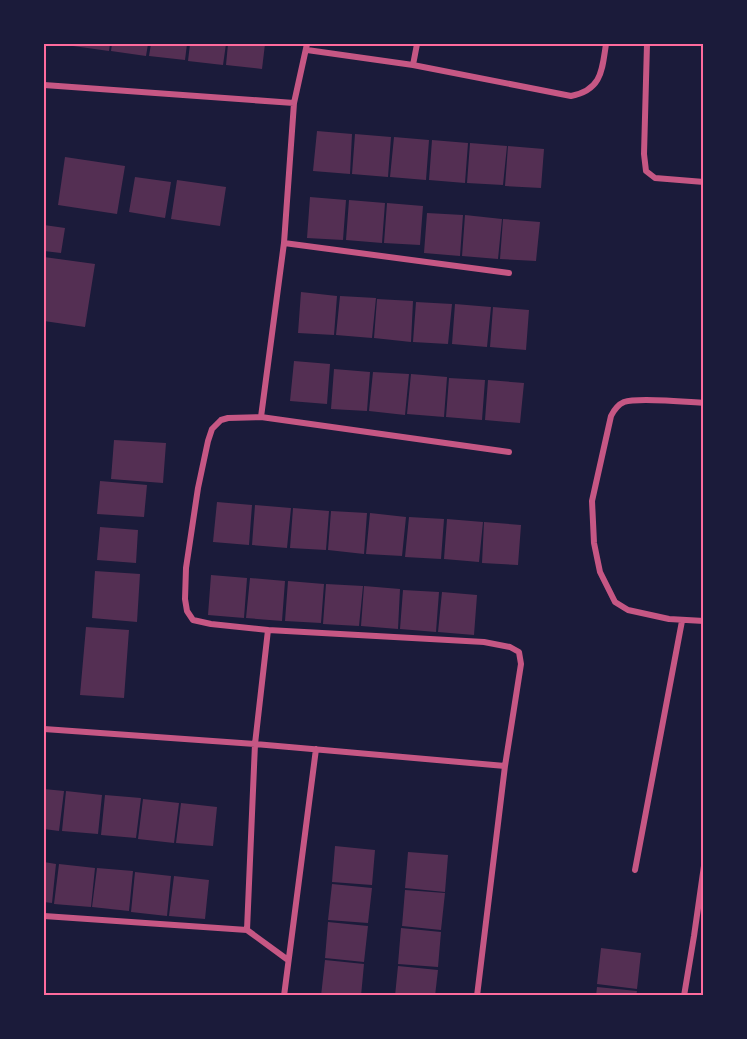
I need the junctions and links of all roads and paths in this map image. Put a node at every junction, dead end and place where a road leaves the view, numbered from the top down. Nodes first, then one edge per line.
1 (417, 44) edge
2 (606, 44) edge
3 (647, 44) edge
4 (307, 47) edge
5 (413, 65) junction
6 (44, 85) edge
7 (294, 103) junction
8 (704, 182) edge
9 (284, 243) junction
10 (509, 273) dead end
11 (704, 403) edge
12 (261, 417) junction
13 (510, 452) dead end
14 (682, 621) junction
15 (704, 621) edge
16 (268, 630) junction
17 (44, 729) edge
18 (255, 744) junction
19 (316, 749) junction
20 (505, 766) junction
21 (704, 866) edge
22 (634, 870) dead end
23 (44, 916) edge
24 (248, 930) junction
25 (694, 936) junction
26 (704, 937) edge
27 (288, 960) junction
28 (284, 996) edge
29 (477, 996) edge
30 (684, 996) edge

1 - 5 street
2 - 5 street
3 - 8 street
4 - 5 street
4 - 7 street
6 - 7 street
7 - 9 street
9 - 10 street
9 - 12 street
11 - 14 street
12 - 13 street
12 - 16 street
14 - 15 street
14 - 22 street
16 - 18 street
16 - 20 street
17 - 18 street
18 - 19 street
18 - 24 street
19 - 20 street
19 - 27 street
20 - 29 street
21 - 25 street
23 - 24 street
24 - 27 street
25 - 26 street
25 - 30 street
27 - 28 street

